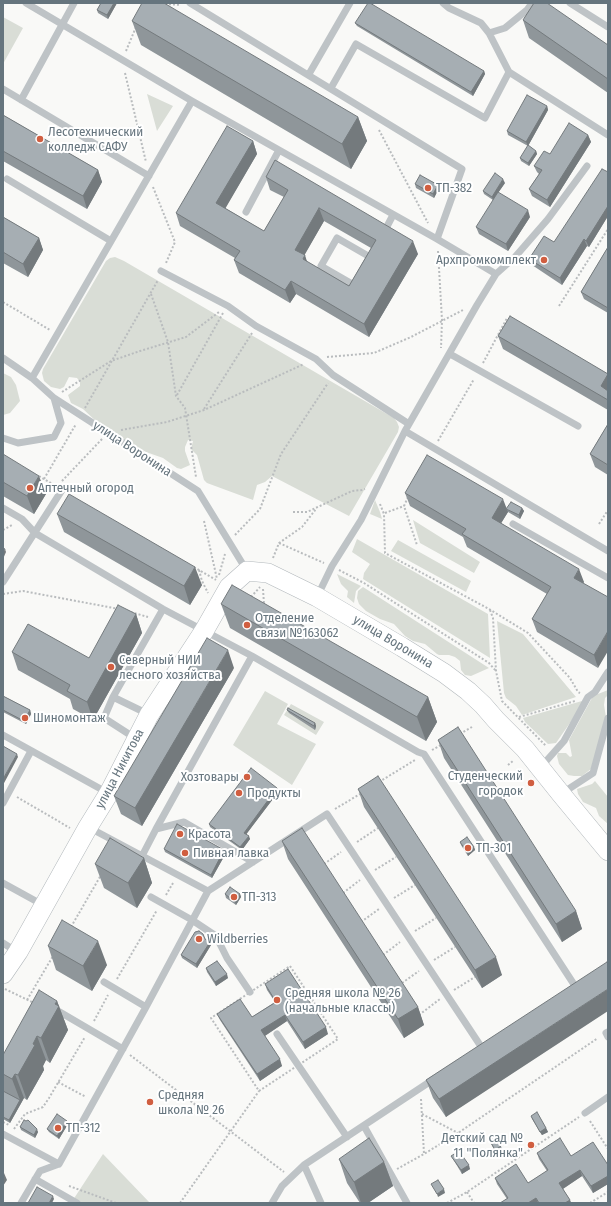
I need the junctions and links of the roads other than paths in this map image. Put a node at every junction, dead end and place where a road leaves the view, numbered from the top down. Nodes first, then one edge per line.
1 (26, 3) edge
2 (74, 3) edge
3 (350, 3) edge
4 (442, 3) edge
5 (532, 3) edge
6 (570, 3) edge
7 (192, 4) edge
8 (450, 5) edge
9 (62, 24) junction
10 (608, 27) edge
11 (489, 33) junction
12 (509, 72) junction
13 (309, 74) junction
14 (331, 88) junction
15 (3, 89) edge
16 (21, 100) junction
17 (192, 101) junction
18 (608, 135) edge
19 (279, 150) junction
20 (588, 166) dead end
21 (149, 176) junction
22 (7, 179) dead end
23 (246, 212) dead end
24 (393, 215) junction
25 (383, 234) edge
26 (437, 239) junction
27 (111, 241) junction
28 (374, 250) edge
29 (161, 272) road end
30 (360, 274) edge
31 (496, 274) junction
32 (450, 354) junction
33 (3, 358) edge
34 (32, 378) junction
35 (54, 398) junction
36 (409, 424) junction
37 (578, 426) dead end
38 (405, 431) junction
39 (3, 438) edge
40 (62, 490) road end
41 (3, 508) edge
42 (513, 524) dead end
43 (35, 533) junction
44 (608, 551) edge
45 (247, 571) junction
46 (608, 578) edge
47 (3, 582) edge
48 (317, 597) junction
49 (163, 609) junction
50 (204, 631) junction
51 (252, 656) junction
52 (608, 672) edge
53 (113, 697) junction
54 (150, 715) junction
55 (608, 718) edge
56 (3, 735) edge
57 (137, 739) junction
58 (31, 751) junction
59 (540, 768) junction
60 (109, 794) junction
61 (561, 794) junction
62 (3, 803) edge
63 (80, 828) junction
64 (156, 829) junction
65 (608, 851) edge
66 (142, 856) junction
67 (253, 862) junction
68 (3, 883) edge
69 (208, 891) junction
70 (151, 897) dead end
71 (44, 905) junction
72 (192, 920) junction
73 (10, 948) edge
74 (4, 982) edge
75 (104, 982) dead end
76 (575, 986) edge
77 (250, 992) dead end
78 (146, 1007) junction
79 (46, 1009) edge
80 (277, 1034) dead end
81 (482, 1048) edge
82 (122, 1049) junction
83 (440, 1075) edge
84 (608, 1097) edge
85 (585, 1113) road end
86 (364, 1126) junction
87 (6, 1136) edge
88 (347, 1137) junction
89 (59, 1164) junction
90 (304, 1165) junction
91 (35, 1178) junction
92 (21, 1203) edge
93 (77, 1203) edge
94 (272, 1203) edge
95 (321, 1203) edge
96 (407, 1203) edge

1 - 9 lane
2 - 9 lane
3 - 13 lane
4 - 8 lane
5 - 11 lane
6 - 10 lane
7 - 13 lane
8 - 11 lane
9 - 16 lane
9 - 17 lane
11 - 12 lane
12 - 14 lane
12 - 18 lane
13 - 14 lane
14 - 26 lane
15 - 16 lane
16 - 21 lane
17 - 19 lane
17 - 21 lane
19 - 23 lane
19 - 24 lane
20 - 31 lane
21 - 27 lane
22 - 27 lane
24 - 25 lane
24 - 26 lane
26 - 31 lane
27 - 34 lane
28 - 30 lane
29 - 36 lane
31 - 32 lane
32 - 36 lane
32 - 37 lane
33 - 34 lane, улица Воронина
34 - 35 lane, улица Воронина
35 - 39 lane
35 - 45 lane, улица Воронина
36 - 38 lane
38 - 44 lane
38 - 48 lane
40 - 43 lane
41 - 43 lane
42 - 46 lane
43 - 47 lane
43 - 49 lane
45 - 48 street, улица Воронина
45 - 50 street, улица Никитова
48 - 59 street, улица Воронина
49 - 50 lane
49 - 53 lane
50 - 51 lane
50 - 54 street, улица Никитова
51 - 64 lane
51 - 76 lane
52 - 59 lane
53 - 54 lane
53 - 57 lane
54 - 57 street, улица Никитова
55 - 61 lane
56 - 58 lane
57 - 60 street, улица Никитова
58 - 60 lane
58 - 62 lane
59 - 61 street, улица Воронина
60 - 63 street, улица Никитова
61 - 65 street, улица Воронина
63 - 66 lane
63 - 71 street, улица Никитова
64 - 66 lane
64 - 67 lane
66 - 69 lane
67 - 69 lane
67 - 81 lane
68 - 71 lane
69 - 72 lane
70 - 72 lane
71 - 73 street, улица Никитова
72 - 77 lane
72 - 78 lane
73 - 74 street, улица Никитова
75 - 78 lane
78 - 82 lane
79 - 82 lane
80 - 88 lane
82 - 89 lane
83 - 86 lane
84 - 85 lane
86 - 88 lane
86 - 96 lane
87 - 89 lane
88 - 90 lane
89 - 91 lane
90 - 94 lane
90 - 95 lane
91 - 92 lane
91 - 93 lane

